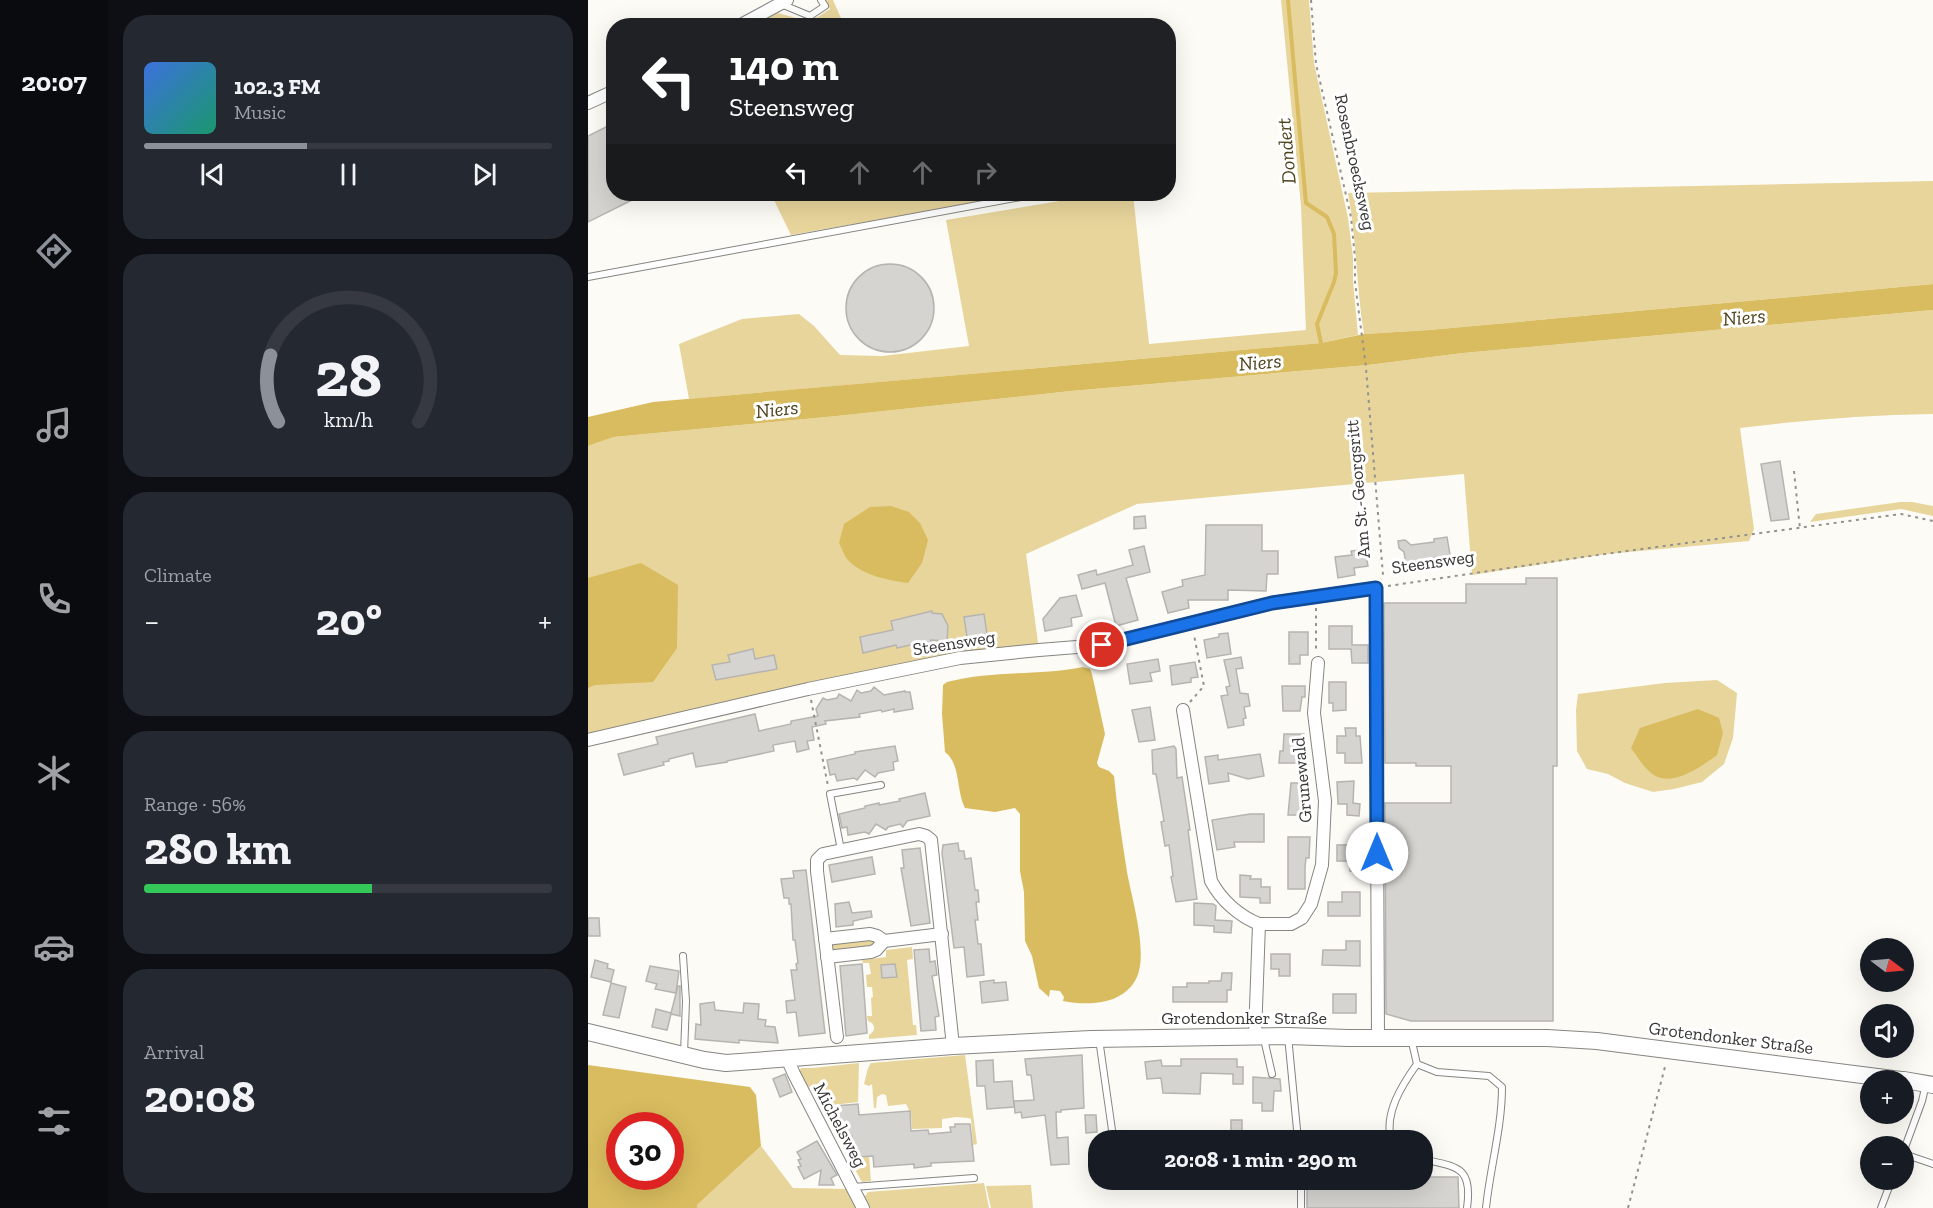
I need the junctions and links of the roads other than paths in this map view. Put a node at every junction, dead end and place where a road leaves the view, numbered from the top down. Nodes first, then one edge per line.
1 (821, 0) edge
2 (784, 2) edge
3 (754, 18) edge
4 (606, 95) edge
5 (588, 103) edge
6 (999, 201) edge
7 (588, 277) edge
8 (1318, 663) road end
9 (1183, 710) road end
10 (588, 740) edge
11 (881, 785) dead end
12 (842, 850) junction
13 (1259, 924) junction
14 (942, 934) junction
15 (825, 939) junction
16 (884, 941) junction
17 (683, 956) dead end
18 (827, 957) junction
19 (588, 1032) edge
20 (1259, 1036) junction
21 (1288, 1036) junction
22 (837, 1037) dead end
23 (1099, 1038) junction
24 (1378, 1038) junction
25 (1411, 1038) junction
26 (953, 1046) junction
27 (684, 1055) junction
28 (787, 1058) junction
29 (1417, 1064) junction
30 (1272, 1074) dead end
31 (1860, 1075) edge
32 (1914, 1082) edge
33 (1930, 1084) edge
34 (1112, 1130) edge
35 (1297, 1130) edge
36 (1389, 1130) edge
37 (1910, 1136) edge
38 (1914, 1156) edge
39 (1433, 1162) edge
40 (1933, 1164) edge
41 (974, 1178) dead end
42 (852, 1187) junction
43 (1300, 1190) edge
44 (1888, 1190) edge
45 (863, 1208) edge
46 (1301, 1208) edge
47 (1467, 1208) edge
48 (1486, 1208) edge
49 (1881, 1208) edge

1 - 2 lane
2 - 3 street
4 - 5 street
6 - 7 lane
8 - 13 street, Grunewald
9 - 13 street
10 - 24 street, Steensweg
11 - 12 lane
12 - 14 street
12 - 15 street
13 - 20 street
14 - 16 street
14 - 26 street
15 - 16 street
15 - 18 street
16 - 18 street
17 - 27 lane
18 - 22 street
19 - 27 main road, Grotendonker Straße
20 - 21 main road, Grotendonker Straße
20 - 23 main road, Grotendonker Straße
20 - 30 lane
21 - 24 main road, Grotendonker Straße
21 - 35 lane
23 - 26 main road, Grotendonker Straße
23 - 34 lane
24 - 25 main road, Grotendonker Straße
25 - 29 lane
25 - 31 main road, Grotendonker Straße
26 - 28 main road, Grotendonker Straße
27 - 28 main road, Grotendonker Straße
28 - 42 street, Michelsweg
29 - 36 lane
29 - 48 lane
32 - 33 main road, Grotendonker Straße
33 - 37 lane
38 - 40 lane
39 - 47 lane
41 - 42 lane
42 - 45 street, Michelsweg
43 - 46 lane
44 - 49 lane

